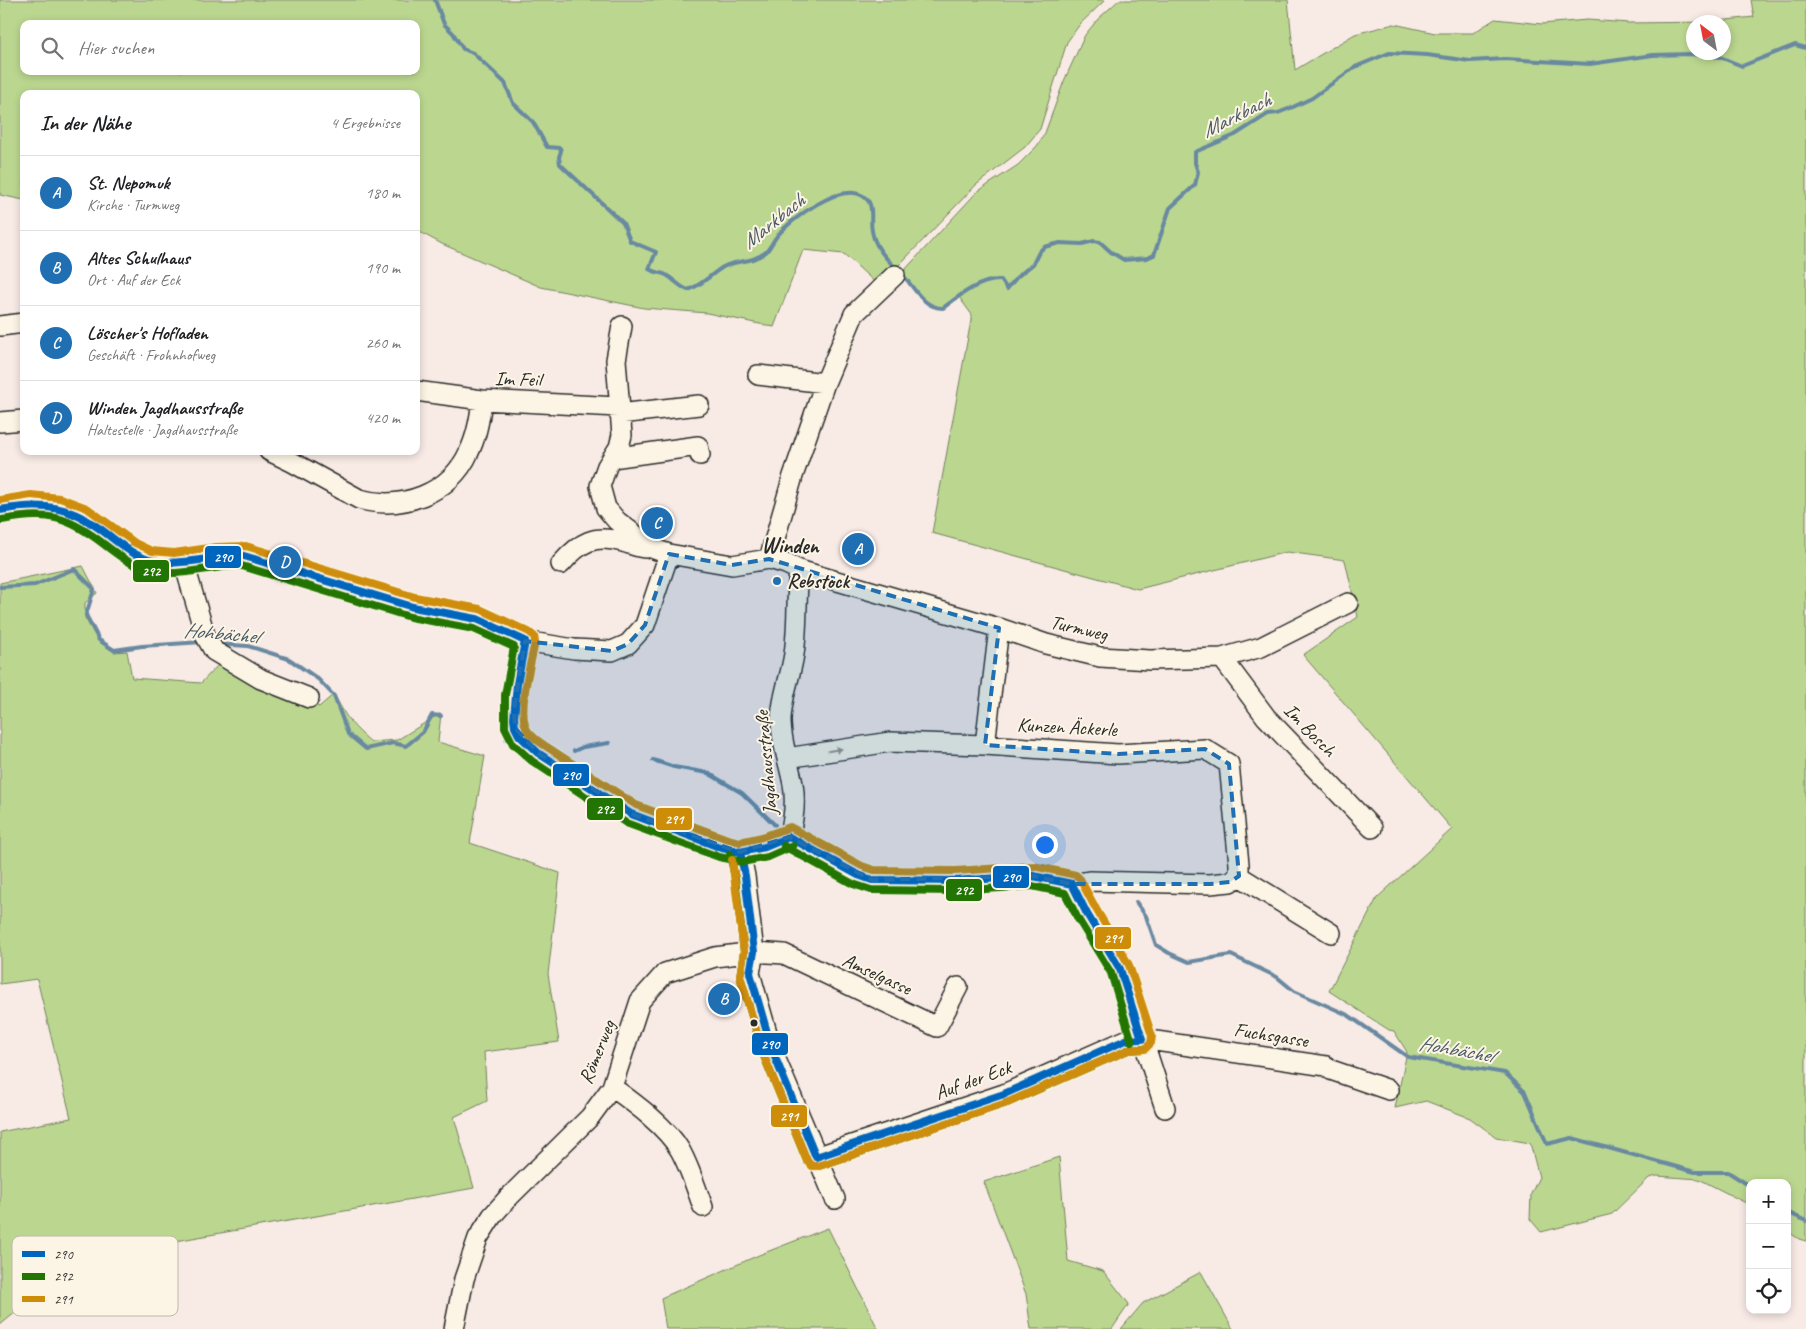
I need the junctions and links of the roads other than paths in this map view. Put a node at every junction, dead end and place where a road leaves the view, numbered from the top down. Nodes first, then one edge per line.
1 (895, 275) dead end
2 (20, 324) edge
3 (0, 326) edge
4 (622, 326) dead end
5 (758, 375) dead end
6 (825, 383) junction
7 (420, 391) edge
8 (482, 400) junction
9 (699, 405) dead end
10 (619, 410) junction
11 (20, 420) edge
12 (0, 422) edge
13 (277, 455) edge
14 (700, 455) dead end
15 (612, 458) junction
16 (0, 510) edge
17 (662, 551) junction
18 (769, 559) junction
19 (184, 563) junction
20 (561, 564) dead end
21 (799, 570) junction
22 (1348, 603) dead end
23 (1000, 628) junction
24 (525, 641) junction
25 (1222, 658) junction
26 (309, 698) dead end
27 (985, 745) junction
28 (787, 758) junction
29 (1372, 828) dead end
30 (789, 837) junction
31 (740, 852) junction
32 (1239, 876) junction
33 (1072, 884) junction
34 (1332, 933) dead end
35 (754, 952) junction
36 (958, 987) dead end
37 (1142, 1039) junction
38 (612, 1086) junction
39 (1389, 1090) dead end
40 (1165, 1108) dead end
41 (816, 1157) junction
42 (835, 1199) dead end
43 (703, 1207) dead end
44 (454, 1329) edge

1 - 6 street
2 - 3 street
4 - 10 street
5 - 6 street
6 - 18 street
7 - 8 street, Im Feil
8 - 10 street, Im Feil
8 - 13 street
9 - 10 street, Im Feil
10 - 15 street
11 - 12 street
14 - 15 street
15 - 17 street
16 - 19 street
17 - 18 street
17 - 20 street
17 - 24 street
18 - 21 street, Turmweg
19 - 24 street
19 - 26 street
21 - 23 street, Turmweg
21 - 28 street, Jagdhausstraße
22 - 25 street, Turmweg
23 - 25 street, Turmweg
23 - 27 street
24 - 31 street, Jagdhausstraße
25 - 29 street, Im Bosch
28 -> 27 street, Kunzen Äckerle
27 - 32 street, Kunzen Äckerle
28 - 30 street, Jagdhausstraße
30 - 31 street, Jagdhausstraße
30 - 33 street
31 - 35 street
32 - 33 street
32 - 34 street
33 - 37 street
35 - 36 street, Amselgasse
35 - 38 street, Römerweg
35 - 41 street
37 - 39 street, Fuchsgasse
37 - 40 street
37 - 41 street, Auf der Eck
38 - 43 street
38 - 44 street, Römerweg
41 - 42 street

